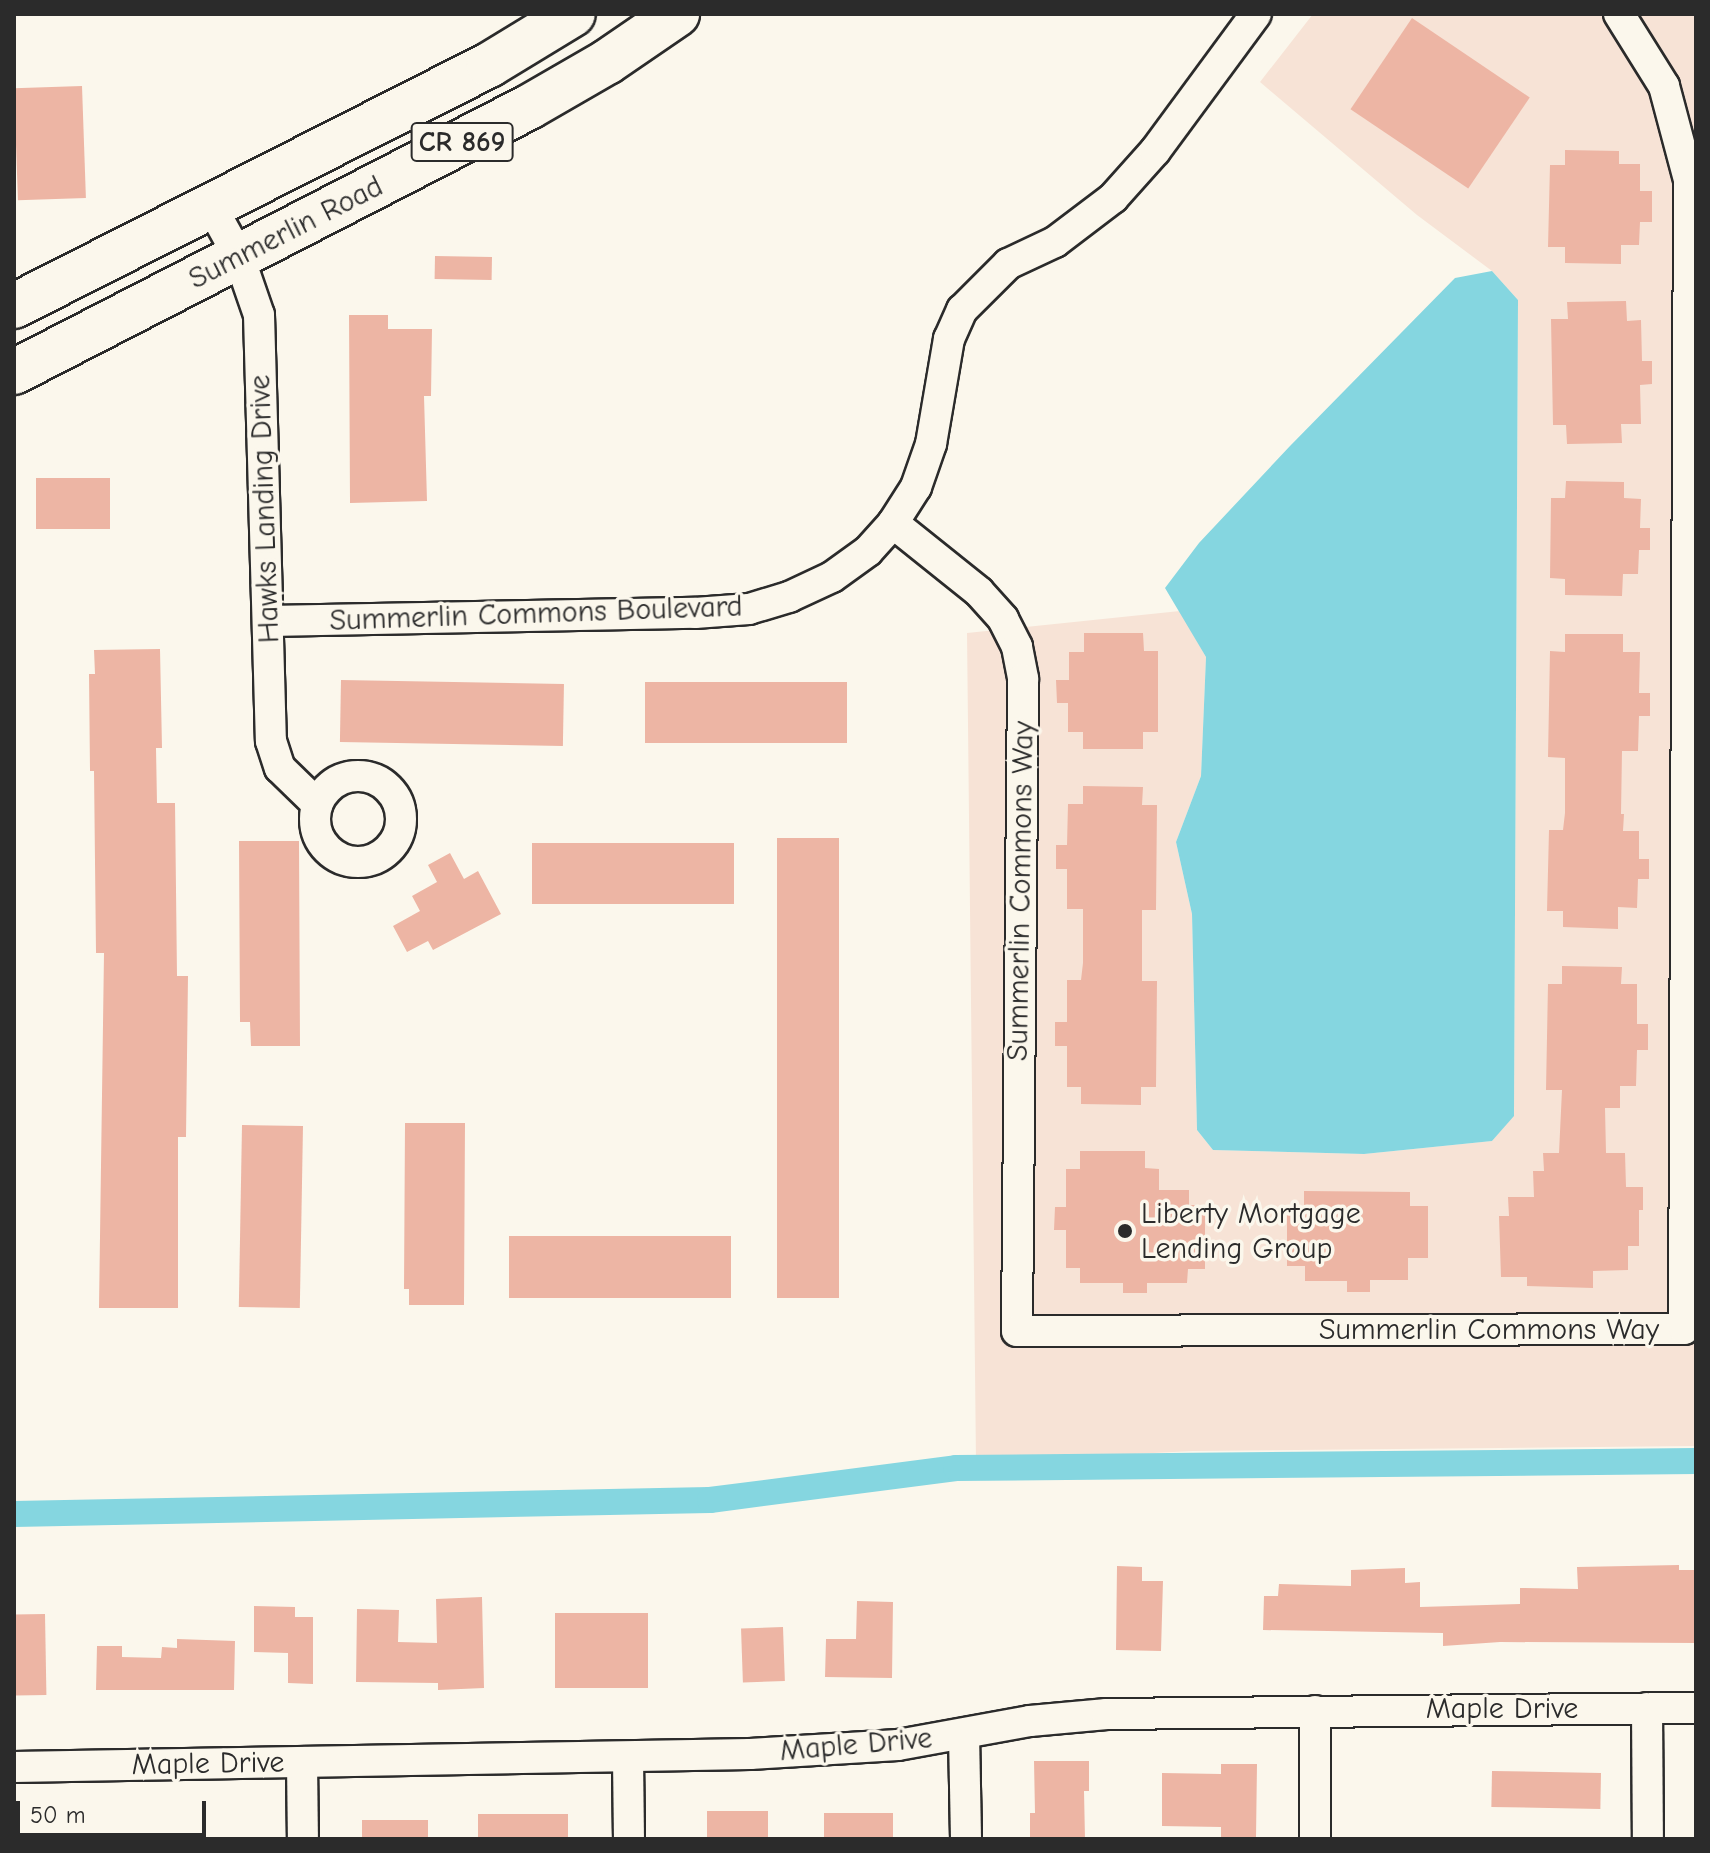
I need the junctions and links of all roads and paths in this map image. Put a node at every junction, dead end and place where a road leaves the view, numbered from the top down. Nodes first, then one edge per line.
1 (573, 14) edge
2 (677, 14) edge
3 (1256, 14) edge
4 (1619, 14) edge
5 (211, 206) junction
6 (239, 257) junction
7 (14, 306) edge
8 (14, 372) edge
9 (893, 523) junction
10 (269, 621) junction
11 (317, 804) dead end
12 (1647, 1708) junction
13 (1696, 1708) edge
14 (1315, 1711) junction
15 (964, 1734) junction
16 (628, 1758) junction
17 (302, 1762) junction
18 (14, 1767) edge
19 (303, 1839) edge
20 (629, 1839) edge
21 (966, 1839) edge
22 (1315, 1839) edge
23 (1648, 1839) edge

1 - 5 main road, Summerlin Road / CR 869
2 - 6 main road, Summerlin Road / CR 869
3 - 9 street, Summerlin Commons Boulevard
4 - 9 street, Summerlin Commons Way
5 - 6 street, Hawks Landing Drive
5 - 7 main road, Summerlin Road / CR 869
6 - 8 main road, Summerlin Road / CR 869
6 - 10 street, Hawks Landing Drive
9 - 10 street, Summerlin Commons Boulevard
10 - 11 street, Hawks Landing Drive
12 - 13 street, Maple Drive
12 - 14 street, Maple Drive
12 - 23 street
14 - 15 street, Maple Drive
14 - 22 street
15 - 16 street, Maple Drive
15 - 21 street
16 - 17 street, Maple Drive
16 - 20 street
17 - 18 street, Maple Drive
17 - 19 street

